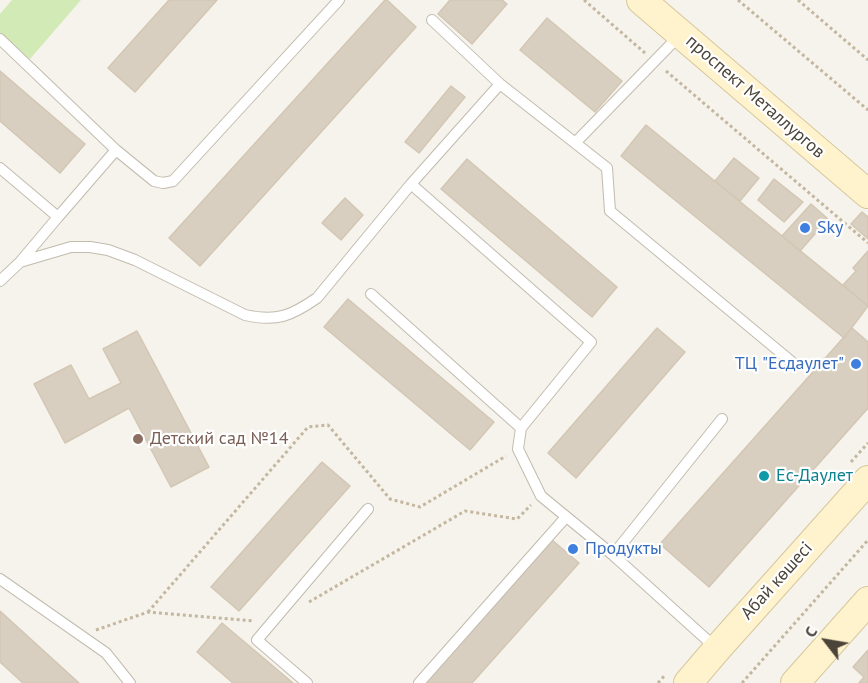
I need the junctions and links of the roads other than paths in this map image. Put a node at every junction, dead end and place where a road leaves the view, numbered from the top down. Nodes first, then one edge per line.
1 (339, 0) edge
2 (641, 0) edge
3 (432, 20) dead end
4 (681, 34) junction
5 (0, 39) edge
6 (500, 84) junction
7 (574, 143) junction
8 (116, 150) junction
9 (0, 168) edge
10 (411, 184) junction
11 (868, 194) edge
12 (58, 217) junction
13 (20, 262) junction
14 (0, 281) edge
15 (371, 294) dead end
16 (792, 362) dead end
17 (722, 418) dead end
18 (521, 428) junction
19 (868, 480) edge
20 (368, 509) dead end
21 (566, 517) junction
22 (613, 555) junction
23 (0, 579) edge
24 (868, 601) edge
25 (717, 649) junction
26 (130, 683) edge
27 (307, 683) edge
28 (418, 683) edge
29 (688, 683) edge
30 (795, 683) edge

1 - 8 lane
2 - 4 street, проспект Металлургов
3 - 6 lane
4 - 7 lane
4 - 11 street, проспект Металлургов
5 - 8 lane
6 - 7 lane
6 - 10 lane
7 - 16 lane
8 - 12 lane
9 - 12 lane
10 - 13 lane
10 - 18 lane
12 - 13 lane
13 - 14 lane
15 - 18 lane
17 - 22 lane
18 - 21 lane
19 - 25 street, Абай көшесі
20 - 27 lane
21 - 22 lane
21 - 28 lane
22 - 25 lane
23 - 26 lane
24 - 30 street
25 - 29 street, Абай көшесі

